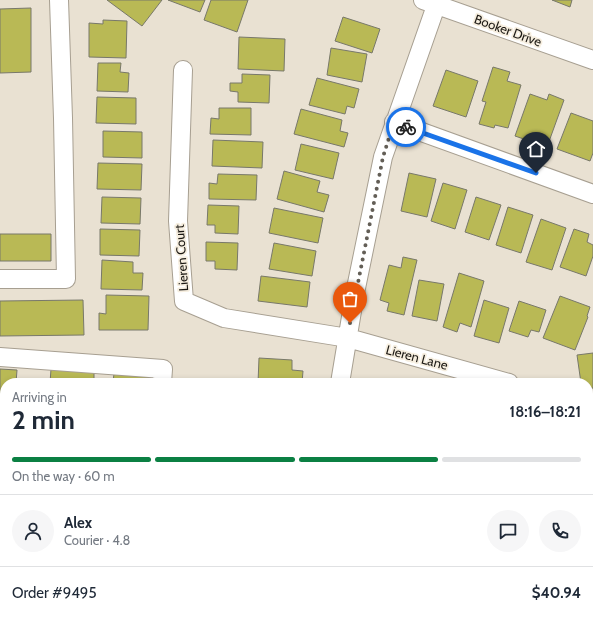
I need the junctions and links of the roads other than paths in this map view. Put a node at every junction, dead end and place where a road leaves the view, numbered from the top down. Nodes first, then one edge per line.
1 (59, 0) edge
2 (432, 2) edge
3 (593, 60) edge
4 (183, 70) dead end
5 (394, 122) junction
6 (593, 194) edge
7 (0, 279) edge
8 (348, 338) junction
9 (0, 357) edge
10 (163, 378) edge
11 (341, 378) edge
12 (491, 378) edge

1 - 7 street
2 - 3 street, Booker Drive
2 - 5 street
4 - 8 street, Lieren Court
5 - 6 street
5 - 8 street
8 - 11 street
8 - 12 street, Lieren Lane
9 - 10 street

